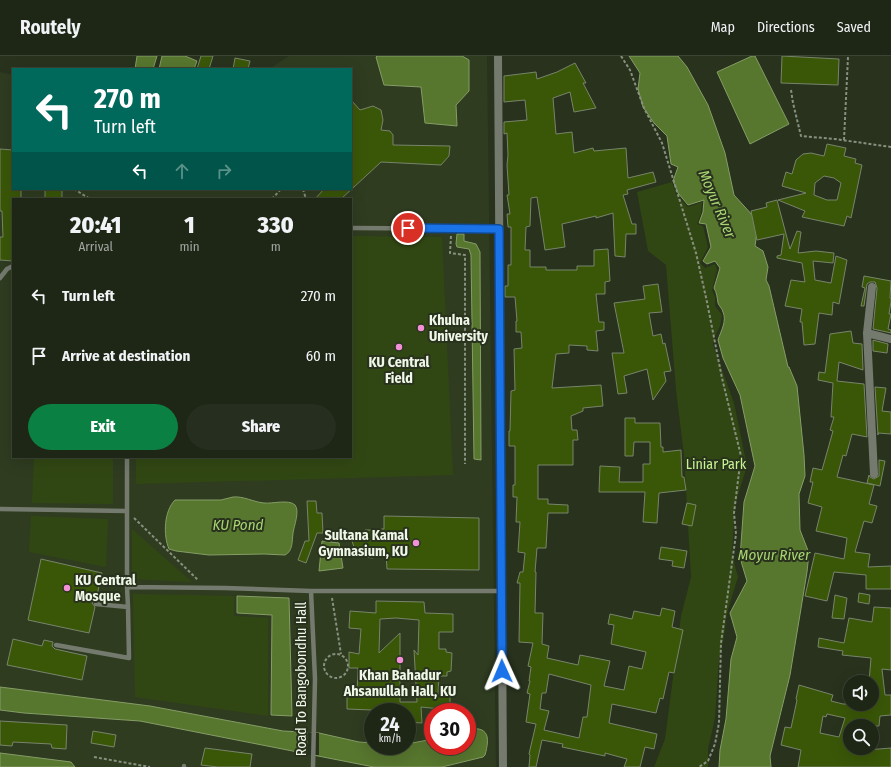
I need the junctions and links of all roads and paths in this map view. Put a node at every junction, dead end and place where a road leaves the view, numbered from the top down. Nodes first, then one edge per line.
1 (498, 56) edge
2 (621, 56) edge
3 (848, 57) edge
4 (791, 90) dead end
5 (844, 140) junction
6 (891, 147) edge
7 (76, 190) edge
8 (280, 190) edge
9 (88, 198) edge
10 (273, 198) edge
11 (352, 228) edge
12 (451, 229) junction
13 (499, 229) junction
14 (12, 267) edge
15 (0, 278) edge
16 (872, 287) dead end
17 (867, 333) junction
18 (891, 339) edge
19 (128, 458) edge
20 (465, 464) dead end
21 (874, 474) dead end
22 (0, 509) edge
23 (128, 511) junction
24 (127, 587) junction
25 (206, 588) junction
26 (331, 590) junction
27 (311, 591) junction
28 (502, 591) junction
29 (96, 604) dead end
30 (128, 607) junction
31 (56, 645) dead end
32 (341, 654) junction
33 (94, 757) dead end
34 (150, 767) edge
35 (312, 767) edge
36 (503, 767) edge
37 (699, 767) edge

1 - 13 street
2 - 37 path
3 - 5 path
4 - 5 path
5 - 6 path
7 - 9 path
8 - 10 path
11 - 12 lane
12 - 13 lane
12 - 20 path
13 - 28 street
14 - 15 lane
16 - 17 street
17 - 18 street
17 - 21 street
19 - 23 lane
22 - 23 lane
23 - 24 lane
23 - 25 path
24 - 25 lane
24 - 30 lane
25 - 27 lane
26 - 27 lane
26 - 28 lane
26 - 32 path
27 - 35 lane, Road To Bangobondhu Hall
28 - 36 street
29 - 30 lane
30 - 31 lane
32 - 32 path
33 - 34 path

